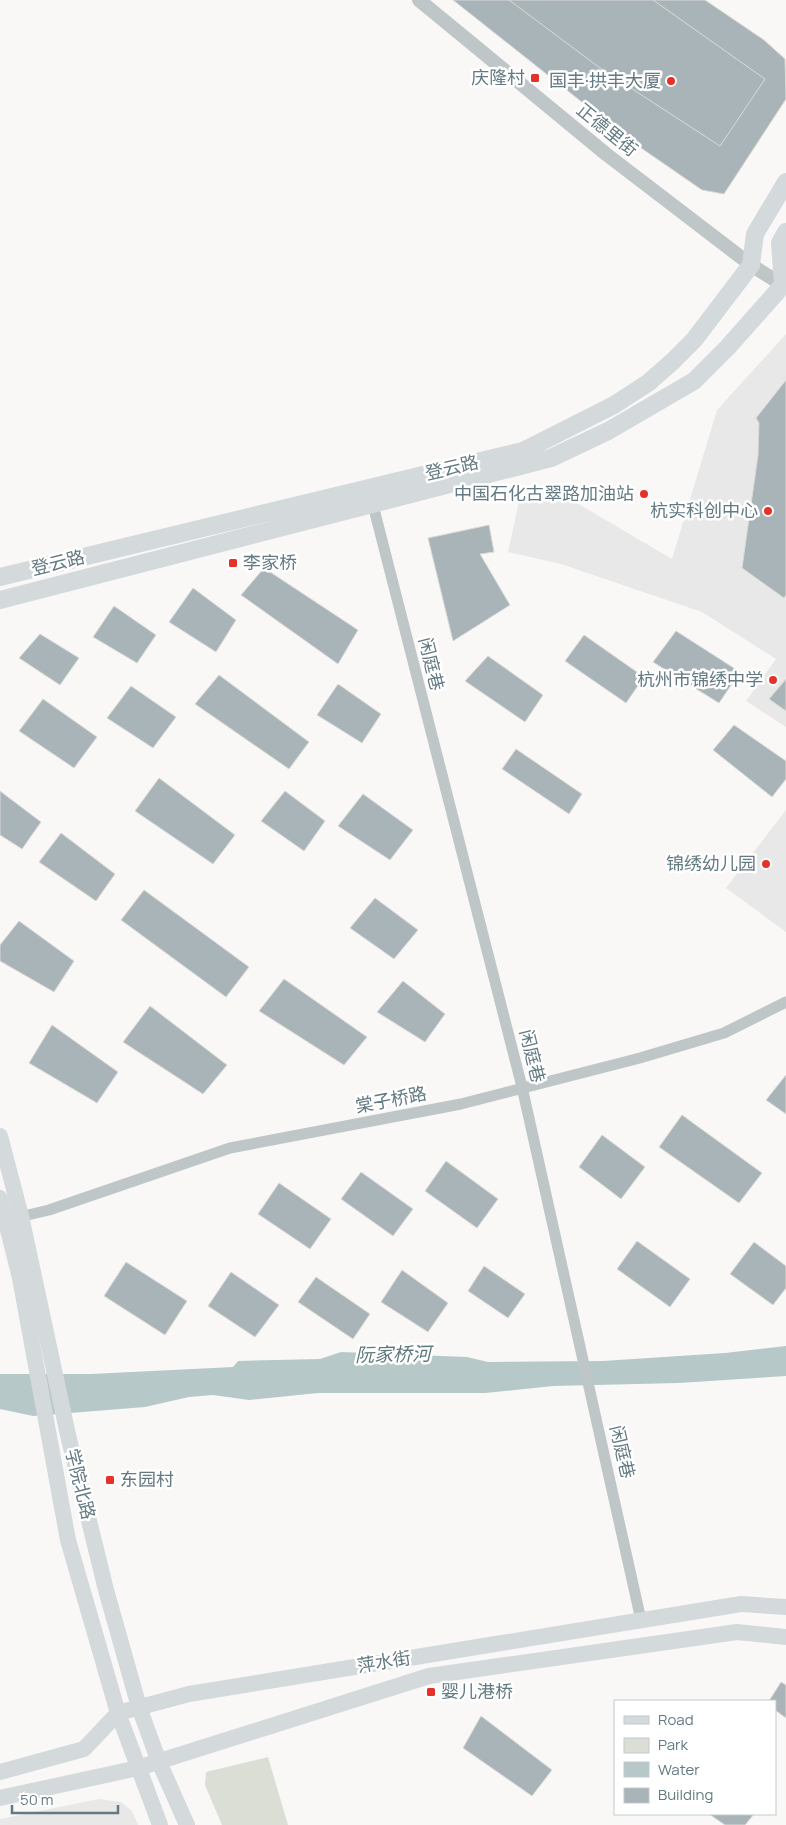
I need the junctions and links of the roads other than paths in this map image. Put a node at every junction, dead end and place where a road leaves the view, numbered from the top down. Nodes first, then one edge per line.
1 (419, 0) edge
2 (786, 182) edge
3 (786, 232) edge
4 (751, 265) junction
5 (784, 286) edge
6 (373, 505) junction
7 (0, 578) edge
8 (0, 600) edge
9 (786, 1002) edge
10 (522, 1087) junction
11 (0, 1136) edge
12 (0, 1198) edge
13 (9, 1219) edge
14 (786, 1608) edge
15 (641, 1620) junction
16 (786, 1637) edge
17 (138, 1707) junction
18 (118, 1713) junction
19 (159, 1762) junction
20 (138, 1768) junction
21 (0, 1772) edge
22 (0, 1798) edge
23 (160, 1825) edge
24 (187, 1825) edge

1 - 4 street, 正德里街
2 - 4 main road, 登云路
3 - 5 main road
4 - 5 street, 正德里街
4 - 7 main road, 登云路
5 - 6 main road, 登云路
6 - 8 main road, 登云路
6 - 10 street, 闲庭巷
9 - 10 street, 棠子桥路
10 - 13 street, 棠子桥路
10 - 15 street, 闲庭巷
11 - 13 main road, 学院北路
12 - 13 main road, 学院北路
13 - 17 main road, 学院北路
13 - 18 main road, 学院北路
14 - 15 main road, 萍水街
15 - 17 main road, 萍水街
16 - 19 main road, 萍水街
17 - 18 main road, 萍水街
17 - 19 main road, 学院北路
18 - 20 main road, 学院北路
18 - 21 main road, 萍水街
19 - 20 main road, 萍水街
19 - 24 main road, 学院北路
20 - 22 main road, 萍水街
20 - 23 main road, 学院北路

